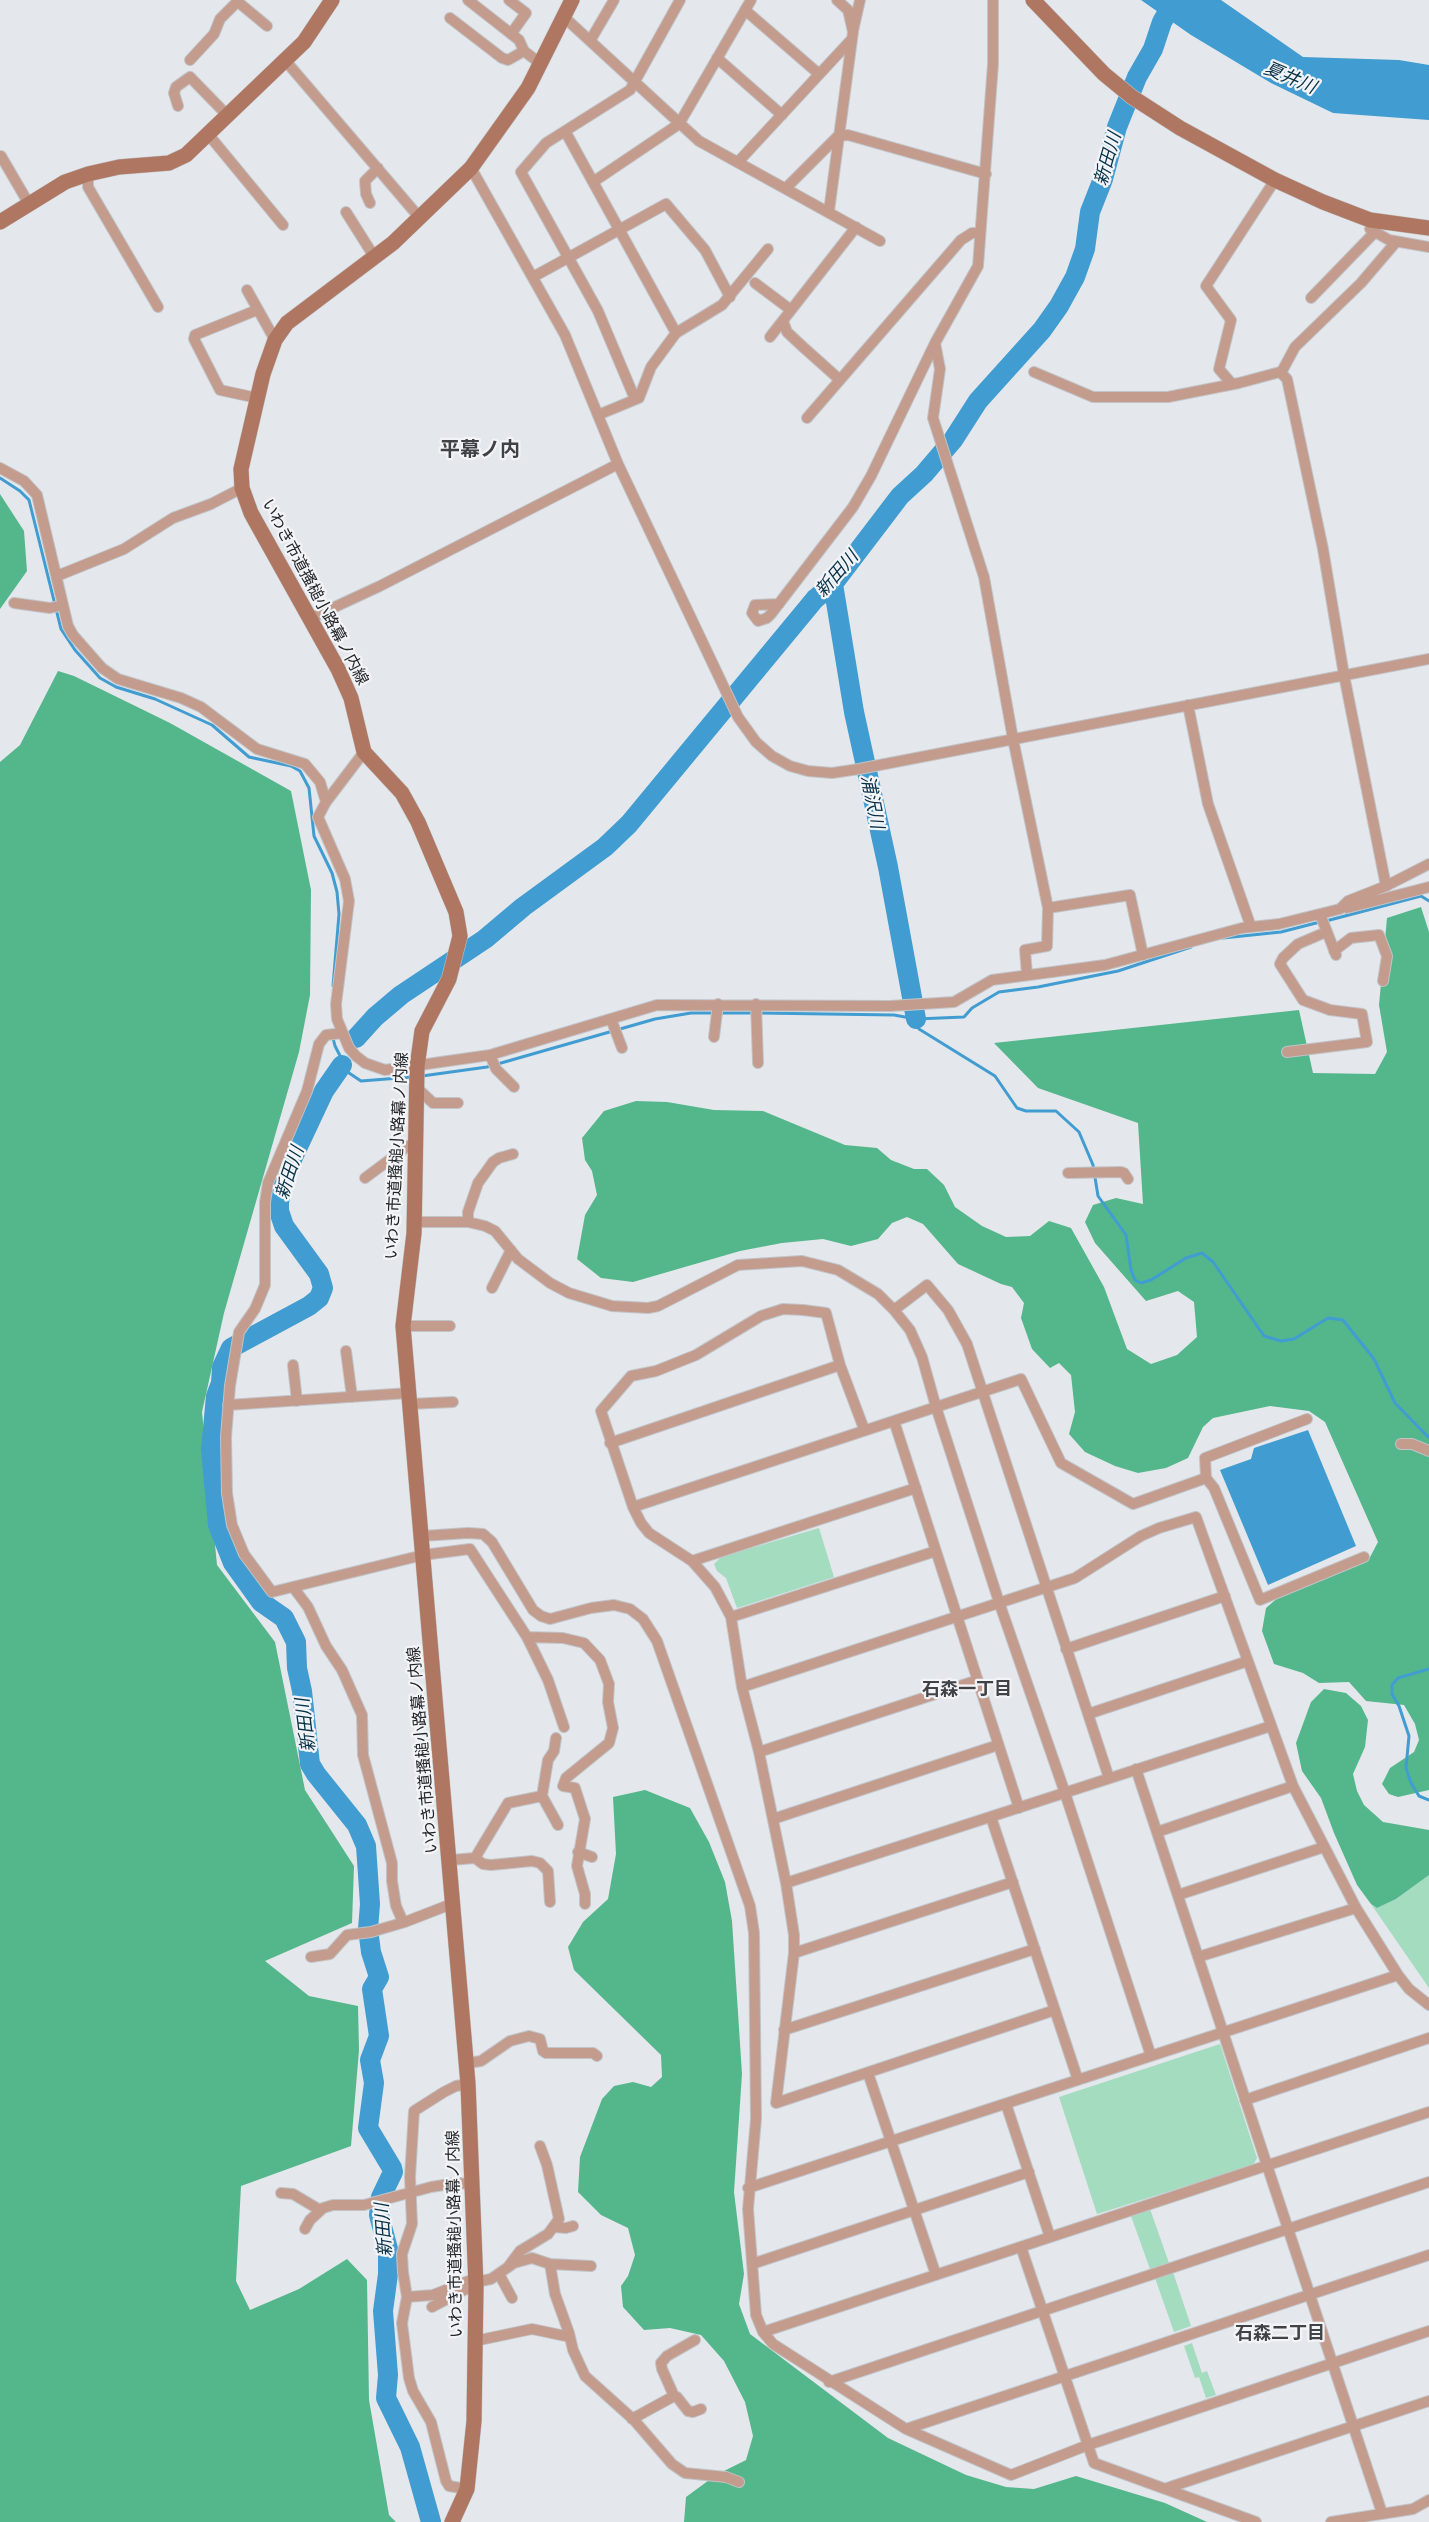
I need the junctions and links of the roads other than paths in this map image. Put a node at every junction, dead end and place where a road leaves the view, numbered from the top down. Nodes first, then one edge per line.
1 (332, 0) edge
2 (470, 0) edge
3 (509, 0) edge
4 (572, 0) edge
5 (614, 0) edge
6 (680, 0) edge
7 (751, 0) edge
8 (837, 0) edge
9 (860, 0) edge
10 (993, 0) edge
11 (1033, 0) edge
12 (238, 1) edge
13 (745, 10) junction
14 (564, 17) junction
15 (450, 18) dead end
16 (267, 26) dead end
17 (511, 34) junction
18 (852, 36) junction
19 (590, 41) junction
20 (524, 51) junction
21 (717, 58) junction
22 (284, 59) junction
23 (190, 60) dead end
24 (541, 64) junction
25 (819, 74) junction
26 (635, 82) junction
27 (178, 106) dead end
28 (227, 115) junction
29 (782, 115) junction
30 (680, 124) junction
31 (565, 131) junction
32 (208, 134) junction
33 (838, 136) junction
34 (2, 156) dead end
35 (738, 162) junction
36 (378, 168) junction
37 (471, 168) junction
38 (88, 174) junction
39 (986, 174) junction
40 (1275, 180) junction
41 (593, 182) junction
42 (786, 188) junction
43 (370, 203) dead end
44 (29, 204) junction
45 (829, 211) junction
46 (346, 212) dead end
47 (419, 217) junction
48 (1365, 218) junction
49 (0, 222) edge
50 (283, 225) dead end
51 (856, 227) junction
52 (1429, 228) edge
53 (619, 230) junction
54 (980, 233) junction
55 (1374, 233) junction
56 (880, 241) dead end
57 (1396, 242) junction
58 (1429, 247) edge
59 (768, 249) dead end
60 (568, 257) junction
61 (375, 258) junction
62 (533, 277) junction
63 (755, 283) dead end
64 (247, 291) dead end
65 (730, 297) junction
66 (1311, 298) dead end
67 (158, 307) dead end
68 (257, 310) junction
69 (791, 310) junction
70 (783, 321) junction
71 (676, 333) junction
72 (770, 337) dead end
73 (275, 340) junction
74 (935, 343) junction
75 (1034, 372) dead end
76 (1281, 373) junction
77 (840, 380) junction
78 (1232, 384) junction
79 (257, 398) junction
80 (635, 399) junction
81 (598, 415) junction
82 (807, 418) dead end
83 (618, 464) junction
84 (0, 468) edge
85 (242, 488) junction
86 (57, 576) junction
87 (14, 603) dead end
88 (779, 603) dead end
89 (63, 605) junction
90 (309, 619) junction
91 (1429, 659) edge
92 (1344, 675) junction
93 (1188, 705) junction
94 (1014, 739) junction
95 (364, 752) junction
96 (326, 802) junction
97 (1429, 864) edge
98 (1386, 886) junction
99 (1429, 887) edge
100 (1048, 908) junction
101 (1341, 909) junction
102 (1320, 914) junction
103 (1251, 927) junction
104 (1326, 932) junction
105 (1143, 955) junction
106 (1027, 975) junction
107 (1383, 981) dead end
108 (718, 1004) junction
109 (756, 1004) junction
110 (611, 1019) junction
111 (337, 1035) junction
112 (714, 1037) dead end
113 (622, 1048) dead end
114 (1287, 1052) dead end
115 (490, 1055) junction
116 (758, 1063) dead end
117 (417, 1077) junction
118 (514, 1087) dead end
119 (458, 1103) dead end
120 (415, 1144) junction
121 (513, 1154) dead end
122 (1068, 1173) dead end
123 (365, 1178) dead end
124 (1128, 1179) dead end
125 (414, 1222) junction
126 (468, 1222) junction
127 (511, 1250) junction
128 (492, 1288) dead end
129 (894, 1310) junction
130 (403, 1326) junction
131 (450, 1326) dead end
132 (346, 1351) dead end
133 (293, 1365) dead end
134 (840, 1365) junction
135 (982, 1392) junction
136 (352, 1397) junction
137 (409, 1398) junction
138 (297, 1401) junction
139 (453, 1402) dead end
140 (228, 1406) junction
141 (936, 1407) junction
142 (1307, 1419) dead end
143 (894, 1421) junction
144 (864, 1430) junction
145 (610, 1443) junction
146 (1401, 1444) dead end
147 (1429, 1451) edge
148 (1206, 1478) junction
149 (916, 1488) junction
150 (633, 1507) junction
151 (422, 1536) junction
152 (936, 1551) junction
153 (423, 1555) junction
154 (1364, 1557) dead end
155 (692, 1561) junction
156 (293, 1587) junction
157 (1046, 1587) junction
158 (1225, 1596) junction
159 (999, 1602) junction
160 (957, 1616) junction
161 (731, 1617) junction
162 (527, 1637) junction
163 (1066, 1649) junction
164 (1248, 1661) junction
165 (978, 1680) junction
166 (742, 1687) junction
167 (1088, 1714) junction
168 (1271, 1726) junction
169 (564, 1727) dead end
170 (556, 1738) dead end
171 (998, 1744) junction
172 (759, 1752) junction
173 (1136, 1769) junction
174 (1109, 1778) junction
175 (1293, 1785) junction
176 (1065, 1793) junction
177 (542, 1796) junction
178 (1019, 1808) junction
179 (991, 1816) junction
180 (773, 1820) junction
181 (558, 1825) dead end
182 (1157, 1832) junction
183 (1324, 1847) junction
184 (578, 1852) junction
185 (592, 1857) dead end
186 (475, 1858) junction
187 (451, 1860) junction
188 (1013, 1882) junction
189 (786, 1883) junction
190 (1178, 1895) junction
191 (454, 1902) junction
192 (550, 1902) dead end
193 (585, 1904) dead end
194 (1356, 1908) junction
195 (403, 1922) junction
196 (1035, 1949) junction
197 (794, 1953) junction
198 (311, 1957) dead end
199 (1198, 1957) junction
200 (1398, 1975) junction
201 (1429, 2005) edge
202 (1055, 2010) junction
203 (784, 2030) junction
204 (1223, 2032) junction
205 (1429, 2038) edge
206 (597, 2056) dead end
207 (1151, 2056) junction
208 (468, 2063) junction
209 (868, 2073) junction
210 (1078, 2080) junction
211 (468, 2084) junction
212 (1245, 2100) junction
213 (1006, 2104) junction
214 (1429, 2112) edge
215 (891, 2141) junction
216 (540, 2146) dead end
217 (1267, 2165) junction
218 (1029, 2172) junction
219 (1429, 2182) edge
220 (472, 2184) junction
221 (748, 2188) junction
222 (280, 2193) dead end
223 (411, 2193) junction
224 (320, 2210) junction
225 (915, 2210) junction
226 (573, 2226) dead end
227 (555, 2227) junction
228 (305, 2229) dead end
229 (1288, 2229) junction
230 (1050, 2237) junction
231 (1021, 2247) junction
232 (1429, 2255) edge
233 (550, 2264) junction
234 (752, 2264) junction
235 (591, 2266) dead end
236 (503, 2271) junction
237 (936, 2275) junction
238 (476, 2282) junction
239 (1310, 2294) junction
240 (407, 2297) junction
241 (512, 2298) dead end
242 (432, 2307) dead end
243 (1042, 2311) junction
244 (1429, 2331) edge
245 (763, 2332) junction
246 (570, 2337) junction
247 (695, 2340) dead end
248 (475, 2341) junction
249 (1332, 2362) junction
250 (1065, 2377) junction
251 (829, 2382) junction
252 (674, 2396) junction
253 (1429, 2401) edge
254 (701, 2409) dead end
255 (632, 2419) junction
256 (1353, 2426) junction
257 (906, 2429) junction
258 (1088, 2445) junction
259 (739, 2482) dead end
260 (467, 2488) junction
261 (1167, 2488) junction
262 (1429, 2500) edge
263 (1382, 2513) junction
264 (452, 2522) edge
265 (1256, 2522) edge
266 (1331, 2522) edge

1 - 22 street
2 - 17 street
3 - 17 street
4 - 14 street, いわき市道搔槌小路幕ノ内線
5 - 19 street
6 - 26 street
7 - 13 street
8 - 18 street
9 - 18 street
10 - 39 street
11 - 40 street
12 - 16 street
12 - 23 street
13 - 21 street
13 - 25 street
14 - 19 street
14 - 24 street, いわき市道搔槌小路幕ノ内線
15 - 20 street
17 - 20 street
18 - 25 street
18 - 33 street
19 - 26 street
20 - 24 street
21 - 29 street
21 - 30 street
22 - 28 street
22 - 36 street
24 - 37 street, いわき市道搔槌小路幕ノ内線
25 - 29 street
26 - 30 street
26 - 31 street
27 - 28 street
28 - 32 street
29 - 35 street
30 - 35 street
30 - 41 street
31 - 41 street
31 - 60 street
32 - 38 street
32 - 50 street
33 - 39 street
33 - 42 street
33 - 45 street
34 - 44 street
35 - 42 street
36 - 43 street
36 - 47 street
37 - 47 street, いわき市道搔槌小路幕ノ内線
37 - 62 street
38 - 44 street
38 - 67 street
39 - 54 street
40 - 48 street
40 - 78 street
41 - 53 street
42 - 45 street
44 - 49 street
45 - 51 street
46 - 61 street
47 - 61 street, いわき市道搔槌小路幕ノ内線
48 - 52 street
48 - 55 street
51 - 56 street
51 - 69 street
53 - 60 street
53 - 65 street
53 - 71 street
54 - 74 street
54 - 77 street
55 - 57 street
55 - 66 street
57 - 58 street
57 - 76 street
59 - 65 street
60 - 62 street
60 - 80 street
61 - 73 street, いわき市道搔槌小路幕ノ内線
62 - 81 street
63 - 69 street
64 - 68 street
65 - 71 street
68 - 73 street
68 - 79 street
69 - 70 street
70 - 72 street
70 - 77 street
71 - 80 street
73 - 79 street, いわき市道搔槌小路幕ノ内線
74 - 88 street
74 - 94 street
75 - 78 street
76 - 78 street
76 - 92 street
77 - 82 street
79 - 85 street, いわき市道搔槌小路幕ノ内線
80 - 81 street
81 - 83 street
83 - 90 street
83 - 94 street
84 - 86 street
85 - 86 street
85 - 90 street, いわき市道搔槌小路幕ノ内線
86 - 89 street
87 - 89 street
89 - 96 street
90 - 95 street, いわき市道搔槌小路幕ノ内線
91 - 92 street
92 - 93 street
92 - 98 street
93 - 94 street
93 - 103 street
94 - 100 street
95 - 96 street
95 - 117 street, いわき市道搔槌小路幕ノ内線
96 - 111 street
97 - 98 street
98 - 101 street
99 - 101 street
100 - 105 street
100 - 106 street
101 - 102 street
102 - 103 street
102 - 104 street
103 - 105 street
104 - 107 street
104 - 114 street
105 - 106 street
106 - 109 street
108 - 109 street
108 - 110 street
108 - 112 street
109 - 116 street
110 - 113 street
110 - 115 street
111 - 117 street
111 - 140 street
115 - 117 street
115 - 118 street
117 - 119 street
117 - 120 street, いわき市道搔槌小路幕ノ内線
120 - 123 street
120 - 125 street, いわき市道搔槌小路幕ノ内線
121 - 126 street
122 - 124 street
125 - 126 street
125 - 130 street, いわき市道搔槌小路幕ノ内線
126 - 127 street
127 - 128 street
127 - 129 street
129 - 135 street
129 - 141 street
130 - 131 street
130 - 137 street, いわき市道搔槌小路幕ノ内線
132 - 136 street
133 - 138 street
134 - 144 street
134 - 145 street
134 - 145 street
135 - 141 street
135 - 148 street
135 - 157 street
136 - 137 street
136 - 138 street
137 - 139 street
137 - 151 street, いわき市道搔槌小路幕ノ内線
138 - 140 street
140 - 156 street
141 - 143 street
141 - 159 street
142 - 148 street
143 - 144 street
143 - 149 street
144 - 150 street
145 - 150 street
146 - 147 street
148 - 154 street
149 - 152 street
149 - 155 street
150 - 155 street
151 - 153 street, いわき市道搔槌小路幕ノ内線
151 - 221 street
152 - 160 street
152 - 161 street
153 - 156 street
153 - 162 street
153 - 187 street, いわき市道搔槌小路幕ノ内線
155 - 161 street
156 - 195 street
157 - 158 street
157 - 159 street
157 - 163 street
158 - 163 street
158 - 164 street
159 - 160 street
159 - 176 street
160 - 165 street
160 - 166 street
161 - 166 street
162 - 169 street
162 - 184 street
163 - 167 street
164 - 167 street
164 - 168 street
165 - 171 street
165 - 172 street
166 - 172 street
167 - 174 street
168 - 173 street
168 - 175 street
170 - 177 street
171 - 178 street
171 - 180 street
172 - 180 street
173 - 174 street
173 - 182 street
174 - 176 street
175 - 182 street
175 - 183 street
176 - 178 street
176 - 207 street
177 - 181 street
177 - 186 street
178 - 179 street
179 - 188 street
179 - 189 street
180 - 189 street
182 - 190 street
183 - 190 street
183 - 194 street
184 - 185 street
184 - 193 street
186 - 187 street
186 - 192 street
187 - 191 street, いわき市道搔槌小路幕ノ内線
188 - 196 street
188 - 197 street
189 - 197 street
190 - 199 street
191 - 195 street
191 - 208 street, いわき市道搔槌小路幕ノ内線
194 - 199 street
194 - 200 street
195 - 198 street
196 - 202 street
196 - 203 street
197 - 203 street
199 - 204 street
200 - 201 street
200 - 204 street
202 - 209 street
202 - 210 street
203 - 209 street
204 - 207 street
204 - 212 street
205 - 212 street
206 - 208 street
207 - 210 street
208 - 211 street, いわき市道搔槌小路幕ノ内線
209 - 215 street
210 - 213 street
211 - 220 street, いわき市道搔槌小路幕ノ内線
211 - 223 street
212 - 217 street
213 - 215 street
213 - 218 street
214 - 217 street
215 - 221 street
215 - 225 street
216 - 227 street
217 - 229 street
217 - 230 street
218 - 225 street
218 - 230 street
219 - 229 street
220 - 223 street
220 - 238 street, いわき市道搔槌小路幕ノ内線
221 - 234 street
222 - 224 street
223 - 224 street
223 - 240 street
224 - 228 street
225 - 234 street
225 - 237 street
226 - 227 street
227 - 236 street
229 - 239 street
229 - 243 street
230 - 231 street
231 - 237 street
231 - 243 street
232 - 239 street
233 - 235 street
233 - 236 street
233 - 246 street
234 - 245 street
236 - 238 street
236 - 241 street
237 - 245 street
238 - 240 street
238 - 242 street
238 - 248 street, いわき市道搔槌小路幕ノ内線
239 - 249 street
239 - 250 street
240 - 260 street
243 - 250 street
243 - 251 street
244 - 249 street
245 - 251 street
246 - 248 street
246 - 255 street
247 - 252 street
248 - 260 street, いわき市道搔槌小路幕ノ内線
249 - 256 street
249 - 258 street
250 - 257 street
250 - 258 street
251 - 257 street
252 - 254 street
252 - 255 street
253 - 256 street
255 - 259 street
256 - 261 street
256 - 263 street
257 - 258 street
258 - 261 street
260 - 264 street, いわき市道搔槌小路幕ノ内線
261 - 265 street
262 - 263 street
263 - 266 street

